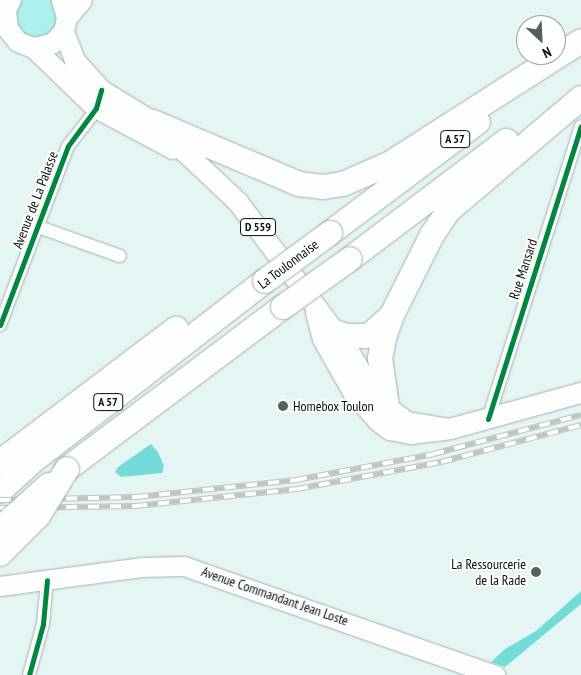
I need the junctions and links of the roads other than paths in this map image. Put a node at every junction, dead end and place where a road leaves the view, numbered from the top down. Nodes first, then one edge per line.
1 (11, 0) edge
2 (82, 0) edge
3 (64, 16) edge
4 (4, 25) edge
5 (581, 41) edge
6 (581, 45) edge
7 (34, 48) junction
8 (581, 85) edge
9 (581, 98) edge
10 (99, 99) junction
11 (153, 122) junction
12 (581, 126) edge
13 (188, 156) junction
14 (36, 226) junction
15 (120, 256) dead end
16 (315, 308) junction
17 (392, 315) junction
18 (0, 325) edge
19 (335, 332) junction
20 (581, 393) edge
21 (387, 407) junction
22 (488, 419) junction
23 (450, 429) junction
24 (27, 452) junction
25 (0, 462) edge
26 (67, 469) junction
27 (0, 491) edge
28 (0, 529) edge
29 (0, 554) edge
30 (47, 580) junction
31 (0, 586) edge
32 (29, 675) edge
33 (496, 675) edge

1 - 4 main road
2 - 3 main road
3 - 7 main road
3 - 10 main road, D 559
4 - 7 main road
5 - 11 highway
6 - 24 highway, La Toulonnaise / A 57, bridge
7 - 10 main road, D 559
8 - 26 highway, A 57, bridge
9 - 17 highway
10 - 11 main road, D 559
10 - 13 main road, D 559
10 - 14 street, Avenue de La Palasse
11 - 13 main road, D 559
12 - 22 street, Rue Mansard
13 - 16 main road, D 559
14 - 15 street
14 - 18 street, Avenue de La Palasse
16 - 19 main road, D 559
16 - 23 main road, D 559
17 - 19 highway
17 - 21 highway
19 - 21 main road, D 559
20 - 22 main road, D 559
21 - 23 main road, D 559
22 - 23 main road, D 559
24 - 25 highway
24 - 27 highway, La Toulonnaise / A 57
26 - 28 highway, A 57, bridge
26 - 29 highway, bridge
30 - 31 main road, Avenue Commandant Jean Loste
30 - 32 street
30 - 33 main road, Avenue Commandant Jean Loste

